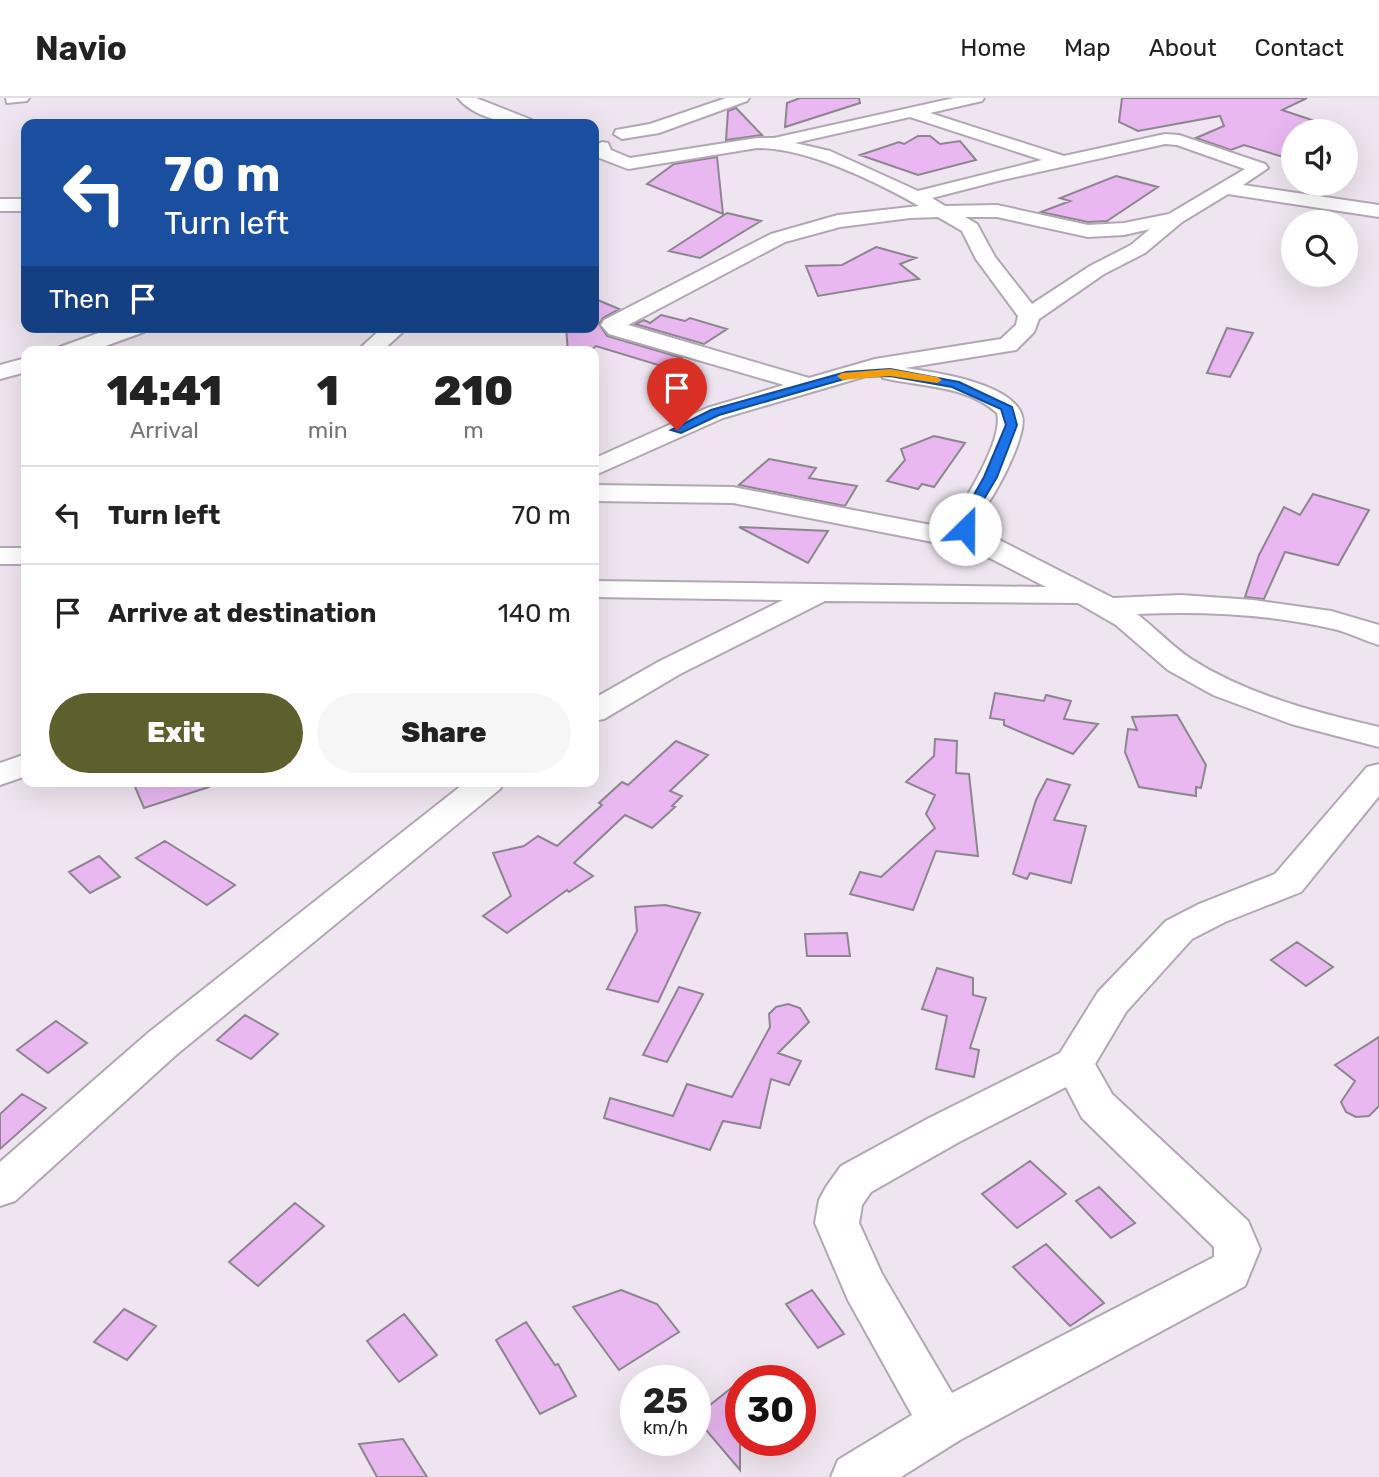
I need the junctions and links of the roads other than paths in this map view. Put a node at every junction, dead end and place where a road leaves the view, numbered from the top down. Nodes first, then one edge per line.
1 (466, 98) edge
2 (741, 98) edge
3 (976, 98) edge
4 (659, 108) dead end
5 (911, 112) junction
6 (512, 119) edge
7 (605, 142) edge
8 (772, 143) junction
9 (1062, 161) junction
10 (1225, 188) junction
11 (916, 197) junction
12 (0, 205) edge
13 (21, 205) edge
14 (1379, 211) edge
15 (943, 212) junction
16 (1175, 218) junction
17 (1029, 316) junction
18 (120, 333) edge
19 (390, 333) edge
20 (84, 346) edge
21 (374, 346) edge
22 (21, 366) edge
23 (0, 372) edge
24 (850, 374) junction
25 (811, 386) junction
26 (599, 465) edge
27 (599, 493) edge
28 (980, 543) junction
29 (0, 556) edge
30 (21, 556) edge
31 (599, 589) edge
32 (819, 593) junction
33 (1096, 602) junction
34 (1379, 636) edge
35 (599, 708) edge
36 (1379, 737) edge
37 (21, 766) edge
38 (1379, 774) edge
39 (0, 775) edge
40 (482, 787) edge
41 (1074, 1064) junction
42 (0, 1188) edge
43 (943, 1423) junction
44 (856, 1477) edge

1 - 6 street
2 - 7 street
3 - 5 street
4 - 7 street
5 - 8 street
5 - 9 street
7 - 8 street
8 - 11 street
9 - 10 street
9 - 11 street
10 - 14 street
10 - 16 street
11 - 15 street
12 - 13 street
15 - 16 street
15 - 17 street
15 - 25 street
16 - 17 street
17 - 24 street
18 - 20 street
19 - 21 street
22 - 23 street
24 - 25 street
24 - 28 street
25 - 26 street
27 - 28 street
28 - 33 street
29 - 30 street
31 - 32 street
32 - 33 street
32 - 35 street
33 - 34 street
33 - 36 street
37 - 39 street
38 - 41 street
40 - 42 street
41 - 43 street
41 - 43 street
43 - 44 street

